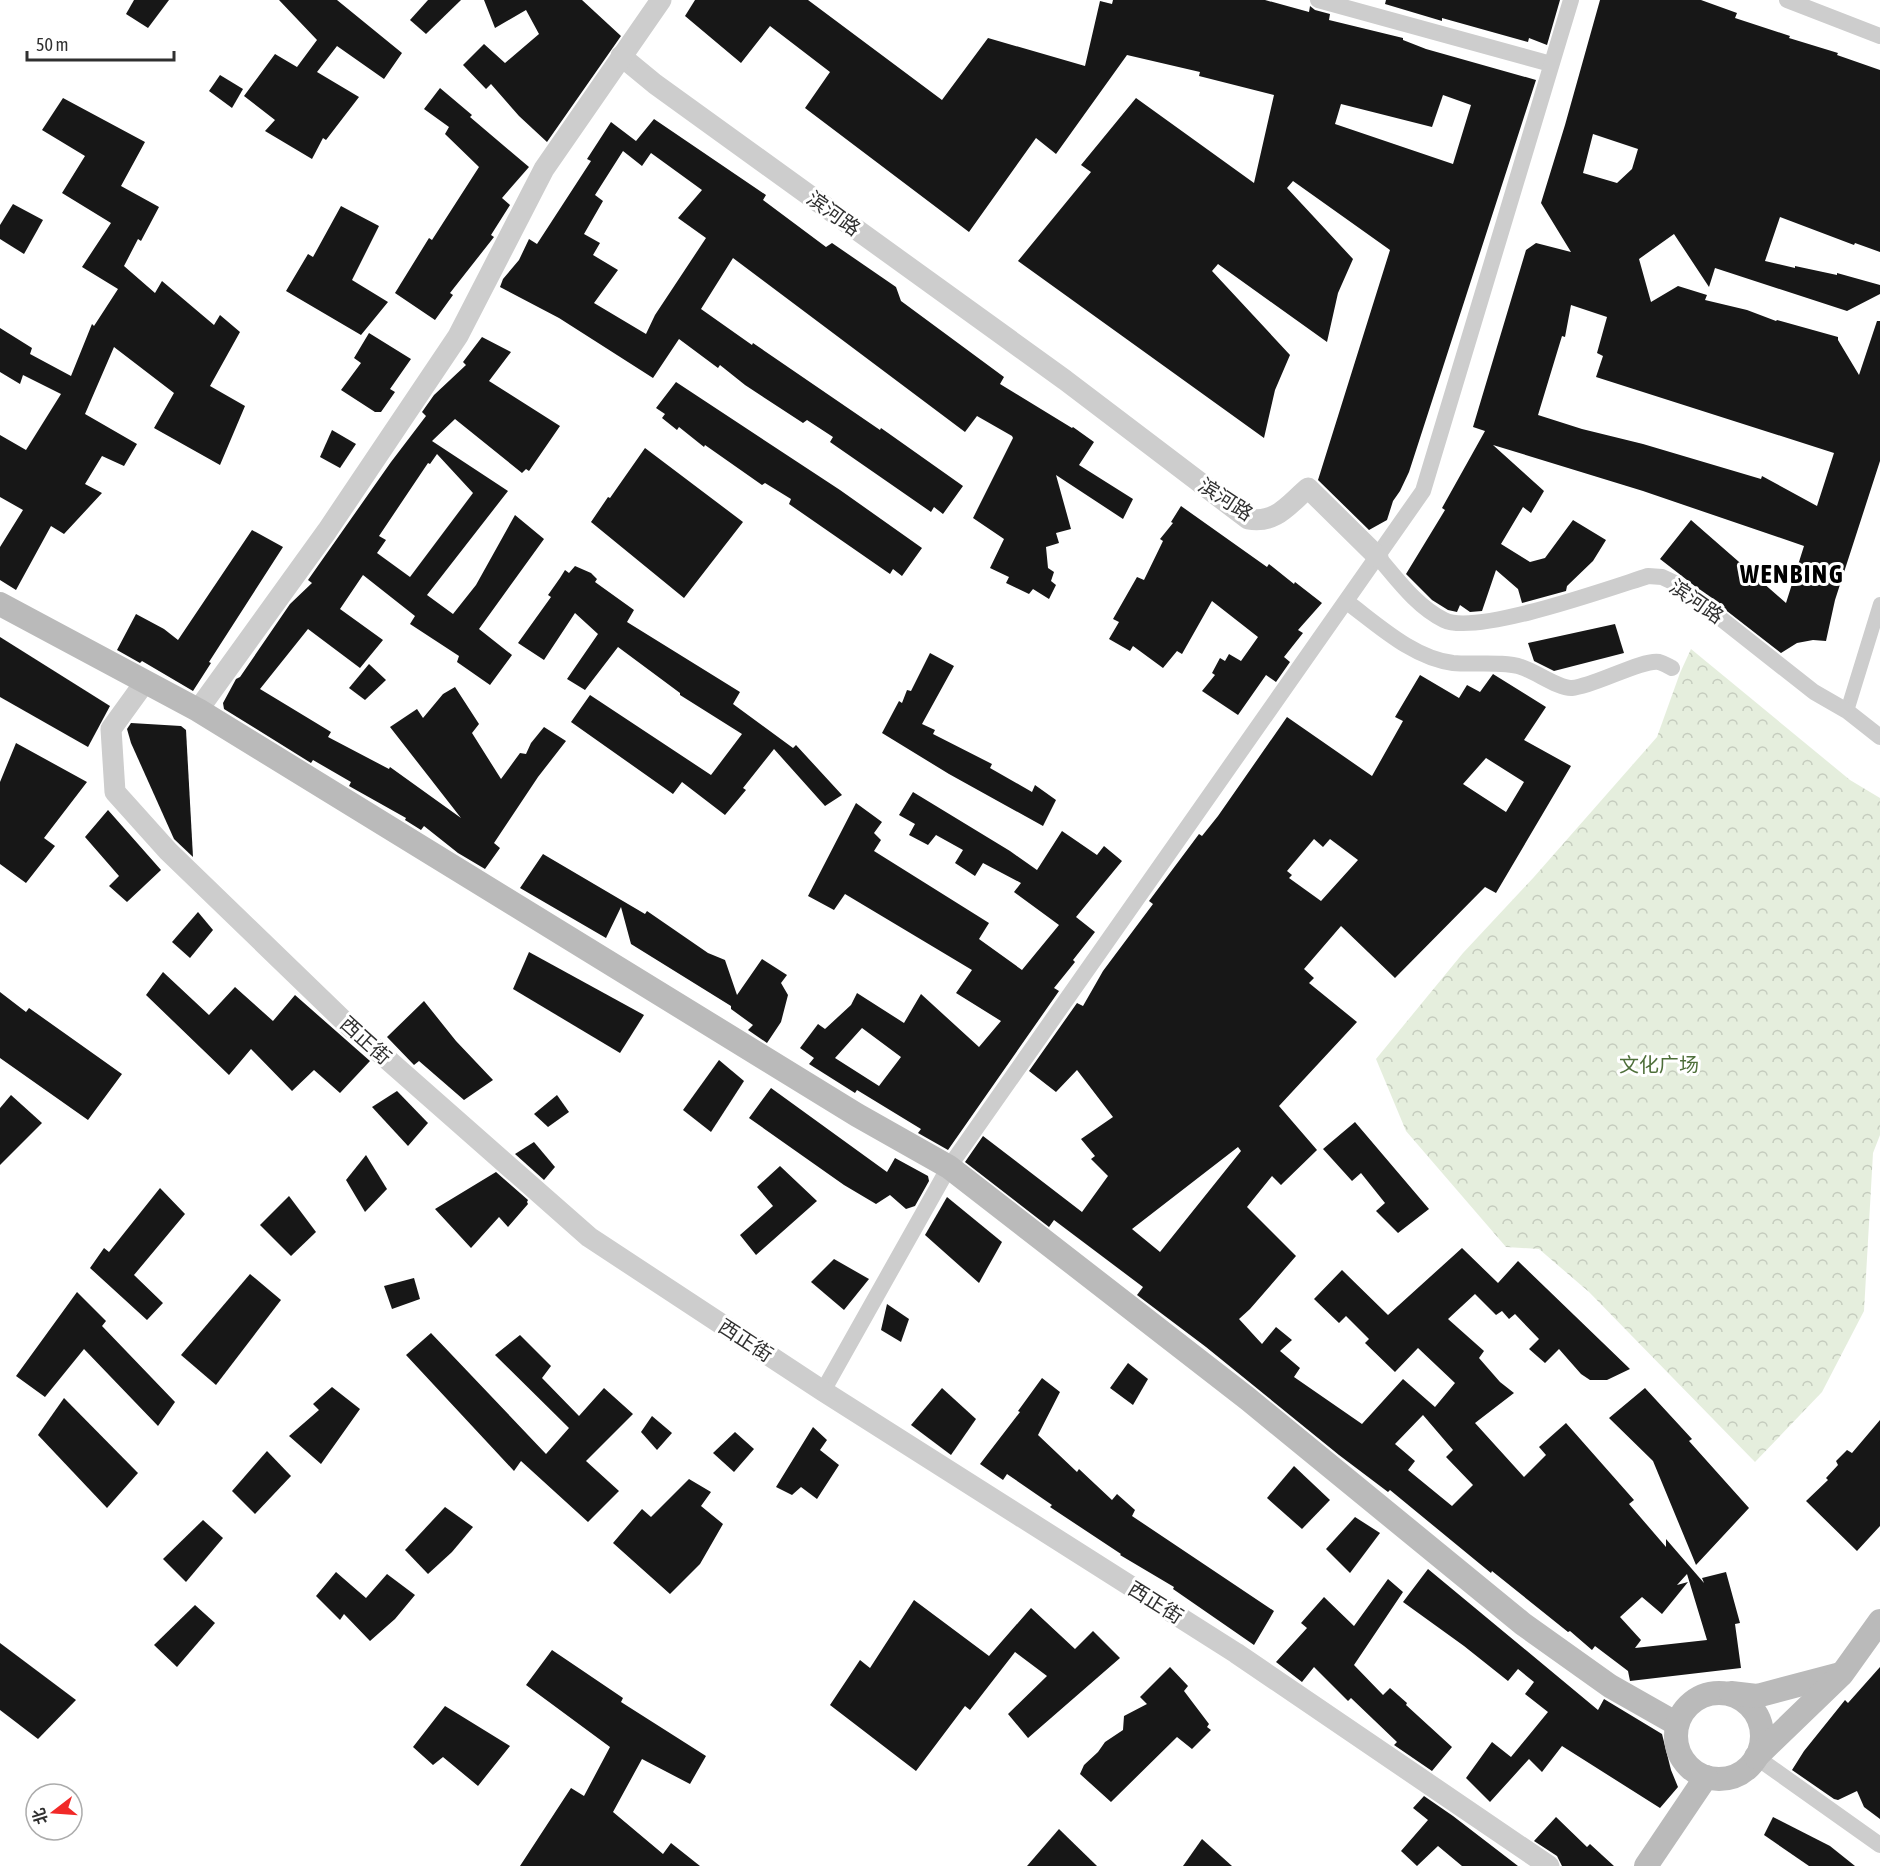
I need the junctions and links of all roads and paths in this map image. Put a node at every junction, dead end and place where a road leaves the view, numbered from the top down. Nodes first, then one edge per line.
1 (660, 0) edge
2 (1318, 0) edge
3 (1571, 0) edge
4 (1787, 0) edge
5 (1880, 36) edge
6 (621, 57) junction
7 (1551, 64) junction
8 (1378, 557) junction
9 (1347, 602) junction
10 (0, 604) edge
11 (1880, 604) edge
12 (1672, 668) dead end
13 (145, 682) junction
14 (198, 710) junction
15 (1847, 711) junction
16 (1880, 737) edge
17 (949, 1167) junction
18 (823, 1391) junction
19 (1880, 1621) edge
20 (1842, 1674) junction
21 (1728, 1693) junction
22 (1677, 1724) junction
23 (1756, 1757) junction
24 (1706, 1777) junction
25 (1880, 1845) edge
26 (1549, 1866) edge
27 (1646, 1866) edge

1 - 6 street
2 - 7 street
3 - 7 street
4 - 5 street
6 - 8 street, 滨河路
6 - 14 street
7 - 8 street
8 - 9 street
8 - 15 street, 滨河路
9 - 12 street
9 - 17 street
10 - 13 main road
11 - 15 street
13 - 14 main road
13 - 18 street, 西正街
14 - 17 main road
15 - 16 street, 滨河路
17 - 18 street
17 - 22 main road
18 - 26 street, 西正街
19 - 20 main road
20 - 21 main road
20 - 23 main road
21 - 22 main road
21 - 23 main road
22 - 24 main road
23 - 24 main road
23 - 25 street
24 - 27 main road

